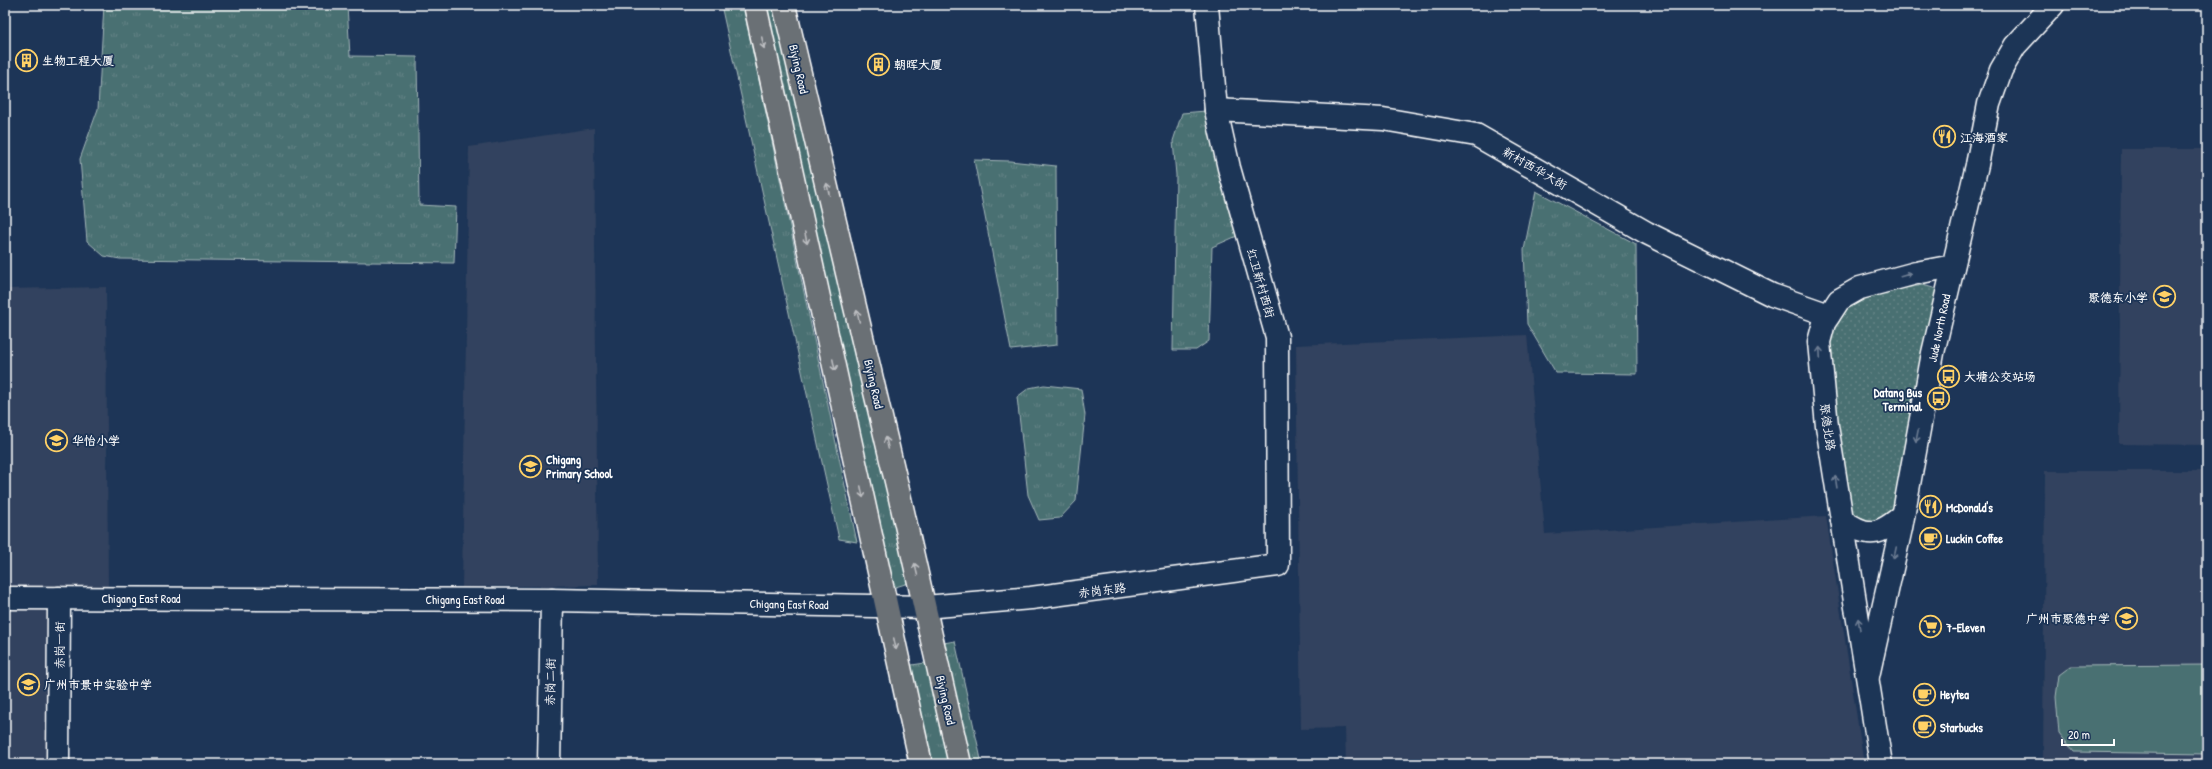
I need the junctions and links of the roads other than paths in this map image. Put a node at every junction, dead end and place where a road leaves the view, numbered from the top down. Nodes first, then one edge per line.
1 (755, 5) edge
2 (784, 5) edge
3 (1207, 5) edge
4 (2053, 5) edge
5 (1216, 110) junction
6 (1952, 266) junction
7 (1829, 315) junction
8 (1903, 515) junction
9 (1842, 520) junction
10 (1278, 565) joint
11 (5, 598) edge
12 (59, 598) junction
13 (552, 600) junction
14 (887, 606) junction
15 (925, 607) junction
16 (1868, 676) junction
17 (58, 764) edge
18 (549, 764) edge
19 (921, 764) edge
20 (960, 764) edge
21 (1881, 764) edge

1 -> 14 main road
15 -> 2 main road, Biying Road
3 - 5 street, 红卫新村西街
4 - 6 street, Jude North Road
5 - 7 street, 新村西华大街
5 - 10 street, 红卫新村西街
7 -> 6 street, 聚德北路
6 -> 8 street, Jude North Road
9 -> 7 street, 聚德北路
8 - 9 street
8 -> 16 street, Jude North Road
16 -> 9 street, 聚德北路
10 - 15 street, 赤岗东路
11 - 12 street, Chigang East Road
12 - 13 street, Chigang East Road
12 - 17 street, 赤岗一街
13 - 14 street, Chigang East Road
13 - 18 street, 赤岗二街
14 - 15 street, Chigang East Road
14 -> 19 main road
15 - 20 main road, Biying Road
16 - 21 street, Jude North Road

